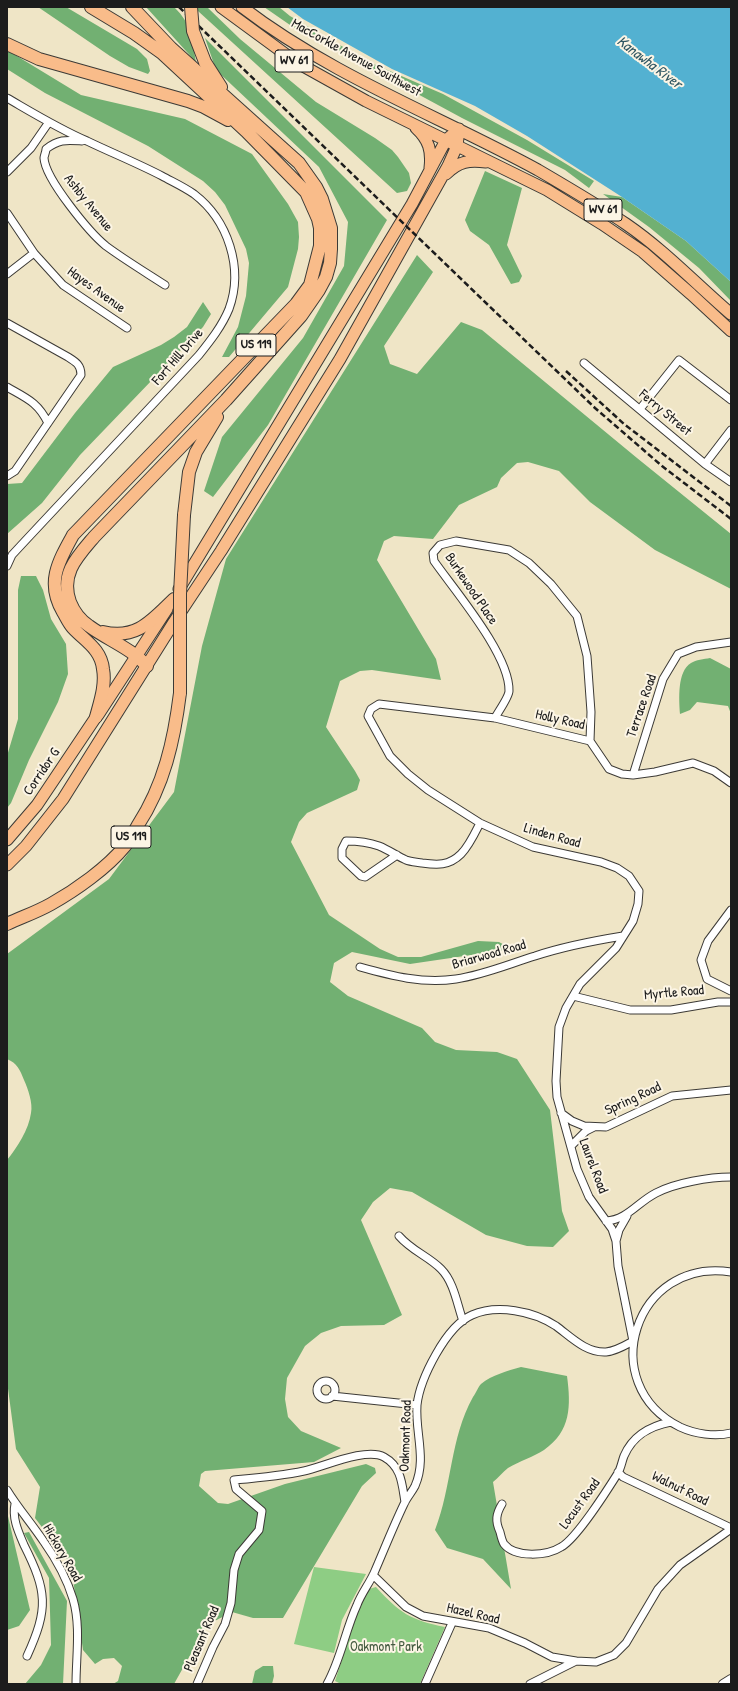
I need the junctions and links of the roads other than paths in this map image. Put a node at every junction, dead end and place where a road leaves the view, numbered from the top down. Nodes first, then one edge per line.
1 (91, 7) edge
2 (132, 7) edge
3 (192, 7) edge
4 (221, 7) edge
5 (242, 7) edge
6 (7, 44) edge
7 (7, 98) edge
8 (48, 122) junction
9 (410, 122) junction
10 (249, 126) junction
11 (459, 129) junction
12 (446, 140) junction
13 (86, 141) junction
14 (458, 146) junction
15 (31, 148) junction
16 (46, 149) junction
17 (493, 163) junction
18 (7, 172) edge
19 (430, 172) junction
20 (441, 179) junction
21 (7, 213) edge
22 (34, 253) junction
23 (7, 274) edge
24 (165, 285) dead end
25 (731, 314) edge
26 (7, 323) edge
27 (127, 328) dead end
28 (731, 331) edge
29 (584, 363) dead end
30 (7, 387) edge
31 (226, 400) junction
32 (731, 400) edge
33 (640, 409) junction
34 (48, 423) junction
35 (731, 430) edge
36 (705, 464) junction
37 (7, 476) edge
38 (731, 482) edge
39 (7, 566) edge
40 (174, 599) junction
41 (61, 609) junction
42 (96, 631) junction
43 (731, 642) edge
44 (136, 659) junction
45 (147, 666) junction
46 (368, 716) joint
47 (96, 717) junction
48 (495, 718) junction
49 (590, 741) junction
50 (633, 775) junction
51 (731, 783) edge
52 (480, 823) junction
53 (7, 840) edge
54 (397, 855) junction
55 (7, 865) edge
56 (731, 910) edge
57 (7, 924) edge
58 (623, 936) junction
59 (360, 967) dead end
60 (731, 991) edge
61 (573, 996) junction
62 (731, 1002) edge
63 (731, 1090) edge
64 (562, 1113) junction
65 (594, 1127) junction
66 (571, 1146) junction
67 (731, 1177) edge
68 (628, 1213) junction
69 (606, 1221) junction
70 (399, 1236) dead end
71 (616, 1241) junction
72 (731, 1272) edge
73 (463, 1321) junction
74 (633, 1341) junction
75 (332, 1396) dead end
76 (417, 1405) junction
77 (671, 1422) junction
78 (731, 1433) edge
79 (618, 1472) junction
80 (7, 1490) edge
81 (405, 1502) junction
82 (15, 1504) junction
83 (502, 1504) dead end
84 (731, 1529) edge
85 (373, 1575) junction
86 (452, 1623) junction
87 (27, 1656) dead end
88 (576, 1661) junction
89 (731, 1679) edge
90 (76, 1684) edge
91 (197, 1684) edge
92 (327, 1684) edge
93 (425, 1684) edge
94 (530, 1684) edge
95 (722, 1684) edge

1 - 10 highway
2 - 10 highway
3 - 10 highway, US 119, bridge
4 - 9 main road, WV 61
5 - 11 main road, MacCorkle Avenue Southwest / WV 61
6 - 10 highway, US 119
7 - 8 street
8 - 13 street
8 - 15 street
9 - 12 main road, WV 61
9 - 19 main road
10 - 31 highway, US 119
10 - 41 highway, US 119
11 - 12 main road
11 - 14 main road
11 - 25 main road, WV 61
12 - 14 main road, WV 61
12 - 19 main road, Corridor G
13 - 16 street
13 - 39 street, Fort Hill Drive
14 - 17 main road, WV 61
14 - 20 main road
15 - 16 street
15 - 18 street
16 - 24 street, Ashby Avenue
17 - 20 main road
17 - 28 main road, WV 61
19 - 40 main road, Corridor G
20 - 45 main road
21 - 22 street, Hayes Avenue
22 - 23 street
22 - 27 street, Hayes Avenue
26 - 34 street
29 - 33 street, Ferry Street
30 - 34 street
31 - 42 highway
31 - 57 highway, US 119, bridge
32 - 33 street
33 - 36 street, Ferry Street
34 - 37 street
35 - 36 street
36 - 38 street, Ferry Street
40 - 42 highway
40 - 44 main road, Corridor G
41 - 44 highway
41 - 47 highway, US 119
42 - 44 highway
43 - 50 street, Terrace Road
44 - 45 highway
44 - 47 main road, Corridor G
45 - 55 main road
46 - 48 street, Holly Road
46 - 52 street, Linden Road
47 - 53 main road, Corridor G / US 119
48 - 49 street, Holly Road
48 - 49 street, Burkewood Place
49 - 50 street, Holly Road
50 - 51 street, Holly Road
52 - 54 street
52 - 58 street, Linden Road
54 - 54 street
56 - 60 street
58 - 59 street, Briarwood Road
58 - 61 street, Linden Road
61 - 62 street, Myrtle Road
61 - 64 street, Laurel Road
63 - 65 street, Spring Road
64 - 65 street, Spring Road
64 - 66 street, Laurel Road
65 - 66 street, Spring Road
66 - 69 street, Laurel Road
67 - 68 street
68 - 69 street
68 - 71 street
69 - 71 street, Laurel Road
70 - 73 street
71 - 74 street, Laurel Road
72 - 74 street
73 - 74 street, Oakmont Road
73 - 76 street, Oakmont Road
74 - 77 street
75 - 76 street
76 - 81 street, Oakmont Road
77 - 78 street
77 - 79 street, Locust Road
79 - 83 street, Locust Road
79 - 84 street, Walnut Road
80 - 82 street, Hickory Road
81 - 85 street, Oakmont Road
81 - 91 street, Pleasant Road
82 - 87 street
82 - 90 street, Hickory Road
84 - 88 street
85 - 86 street, Hazel Road
85 - 92 street, Oakmont Road
86 - 88 street, Hazel Road
86 - 93 street
88 - 94 street
89 - 95 street

